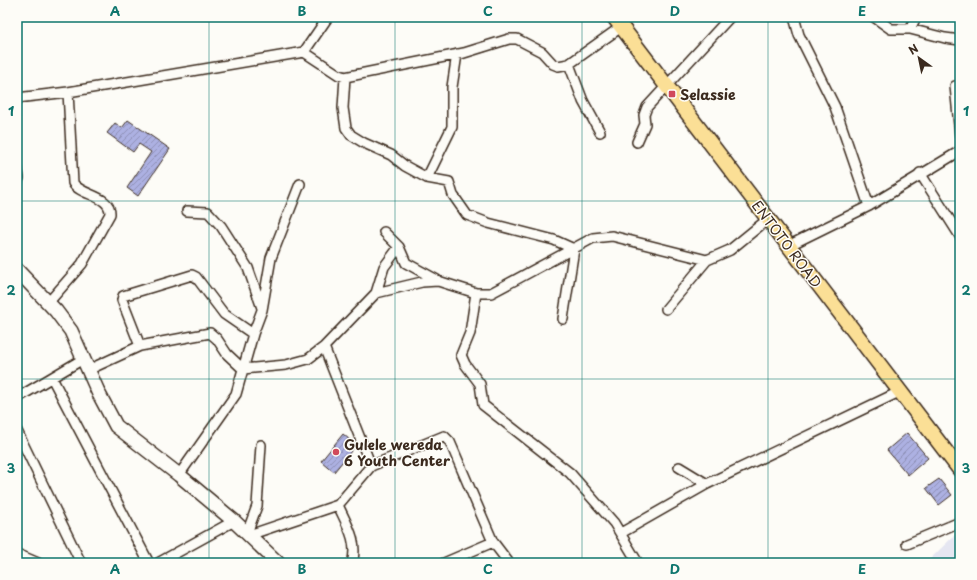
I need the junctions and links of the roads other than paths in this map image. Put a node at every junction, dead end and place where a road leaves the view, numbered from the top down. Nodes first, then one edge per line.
1 (328, 17) edge
2 (730, 17) edge
3 (794, 17) edge
4 (874, 17) edge
5 (916, 17) edge
6 (618, 22) edge
7 (910, 29) junction
8 (960, 40) edge
9 (304, 52) junction
10 (457, 54) junction
11 (569, 64) junction
12 (345, 77) junction
13 (665, 85) junction
14 (955, 86) dead end
15 (68, 92) junction
16 (17, 98) edge
17 (600, 132) dead end
18 (960, 136) edge
19 (637, 142) dead end
20 (960, 150) edge
21 (17, 166) edge
22 (920, 173) junction
23 (427, 178) junction
24 (17, 183) edge
25 (300, 184) dead end
26 (870, 206) junction
27 (187, 211) dead end
28 (768, 219) junction
29 (384, 232) dead end
30 (960, 236) edge
31 (788, 246) junction
32 (399, 247) junction
33 (574, 249) junction
34 (707, 260) junction
35 (17, 270) edge
36 (438, 281) junction
37 (376, 293) junction
38 (476, 293) junction
39 (48, 303) junction
40 (666, 309) dead end
41 (262, 310) junction
42 (563, 319) dead end
43 (253, 334) junction
44 (140, 346) junction
45 (324, 347) junction
46 (86, 365) junction
47 (243, 369) junction
48 (52, 378) junction
49 (899, 392) junction
50 (17, 398) edge
51 (17, 431) edge
52 (261, 445) dead end
53 (371, 466) junction
54 (679, 467) dead end
55 (960, 470) edge
56 (179, 476) junction
57 (707, 484) junction
58 (338, 505) junction
59 (234, 521) junction
60 (960, 522) edge
61 (621, 533) junction
62 (248, 534) junction
63 (493, 542) junction
64 (907, 544) dead end
65 (17, 554) edge
66 (38, 563) edge
67 (81, 563) edge
68 (150, 563) edge
69 (158, 563) edge
70 (278, 563) edge
71 (352, 563) edge
72 (444, 563) edge
73 (509, 563) edge
74 (638, 563) edge

1 - 9 street
2 - 13 street
3 - 26 street
4 - 7 street
5 - 7 street
6 - 11 street
6 - 13 main road, ENTOTO ROAD
7 - 8 street
9 - 12 street
9 - 15 street
10 - 11 street
10 - 12 street
10 - 23 street
11 - 17 street
12 - 23 street
13 - 19 street
13 - 28 main road, ENTOTO ROAD
14 - 18 street
15 - 16 street
15 - 39 street
20 - 22 street
21 - 24 street
22 - 26 street
22 - 30 street
23 - 33 street
25 - 41 street
26 - 31 street
27 - 41 street
28 - 31 main road, ENTOTO ROAD
28 - 34 street
29 - 32 street
31 - 49 main road, ENTOTO ROAD
32 - 36 street
32 - 37 street
33 - 34 street
33 - 38 street
33 - 42 street
34 - 40 street
35 - 39 street
36 - 37 street
36 - 38 street
37 - 45 street
38 - 61 street
39 - 46 street
41 - 43 street
43 - 44 street
43 - 47 street
44 - 46 street
44 - 47 street
45 - 47 street
45 - 53 street
46 - 48 street
46 - 56 street
47 - 56 street
48 - 50 street
48 - 68 street
49 - 55 main road, ENTOTO ROAD
49 - 57 street
51 - 67 street
52 - 62 street
53 - 58 street
53 - 63 street
54 - 57 street
56 - 59 street
57 - 61 street
58 - 62 street
58 - 71 street
59 - 62 street
59 - 69 street
60 - 64 street
61 - 74 street
62 - 70 street
63 - 72 street
63 - 73 street
65 - 66 street

